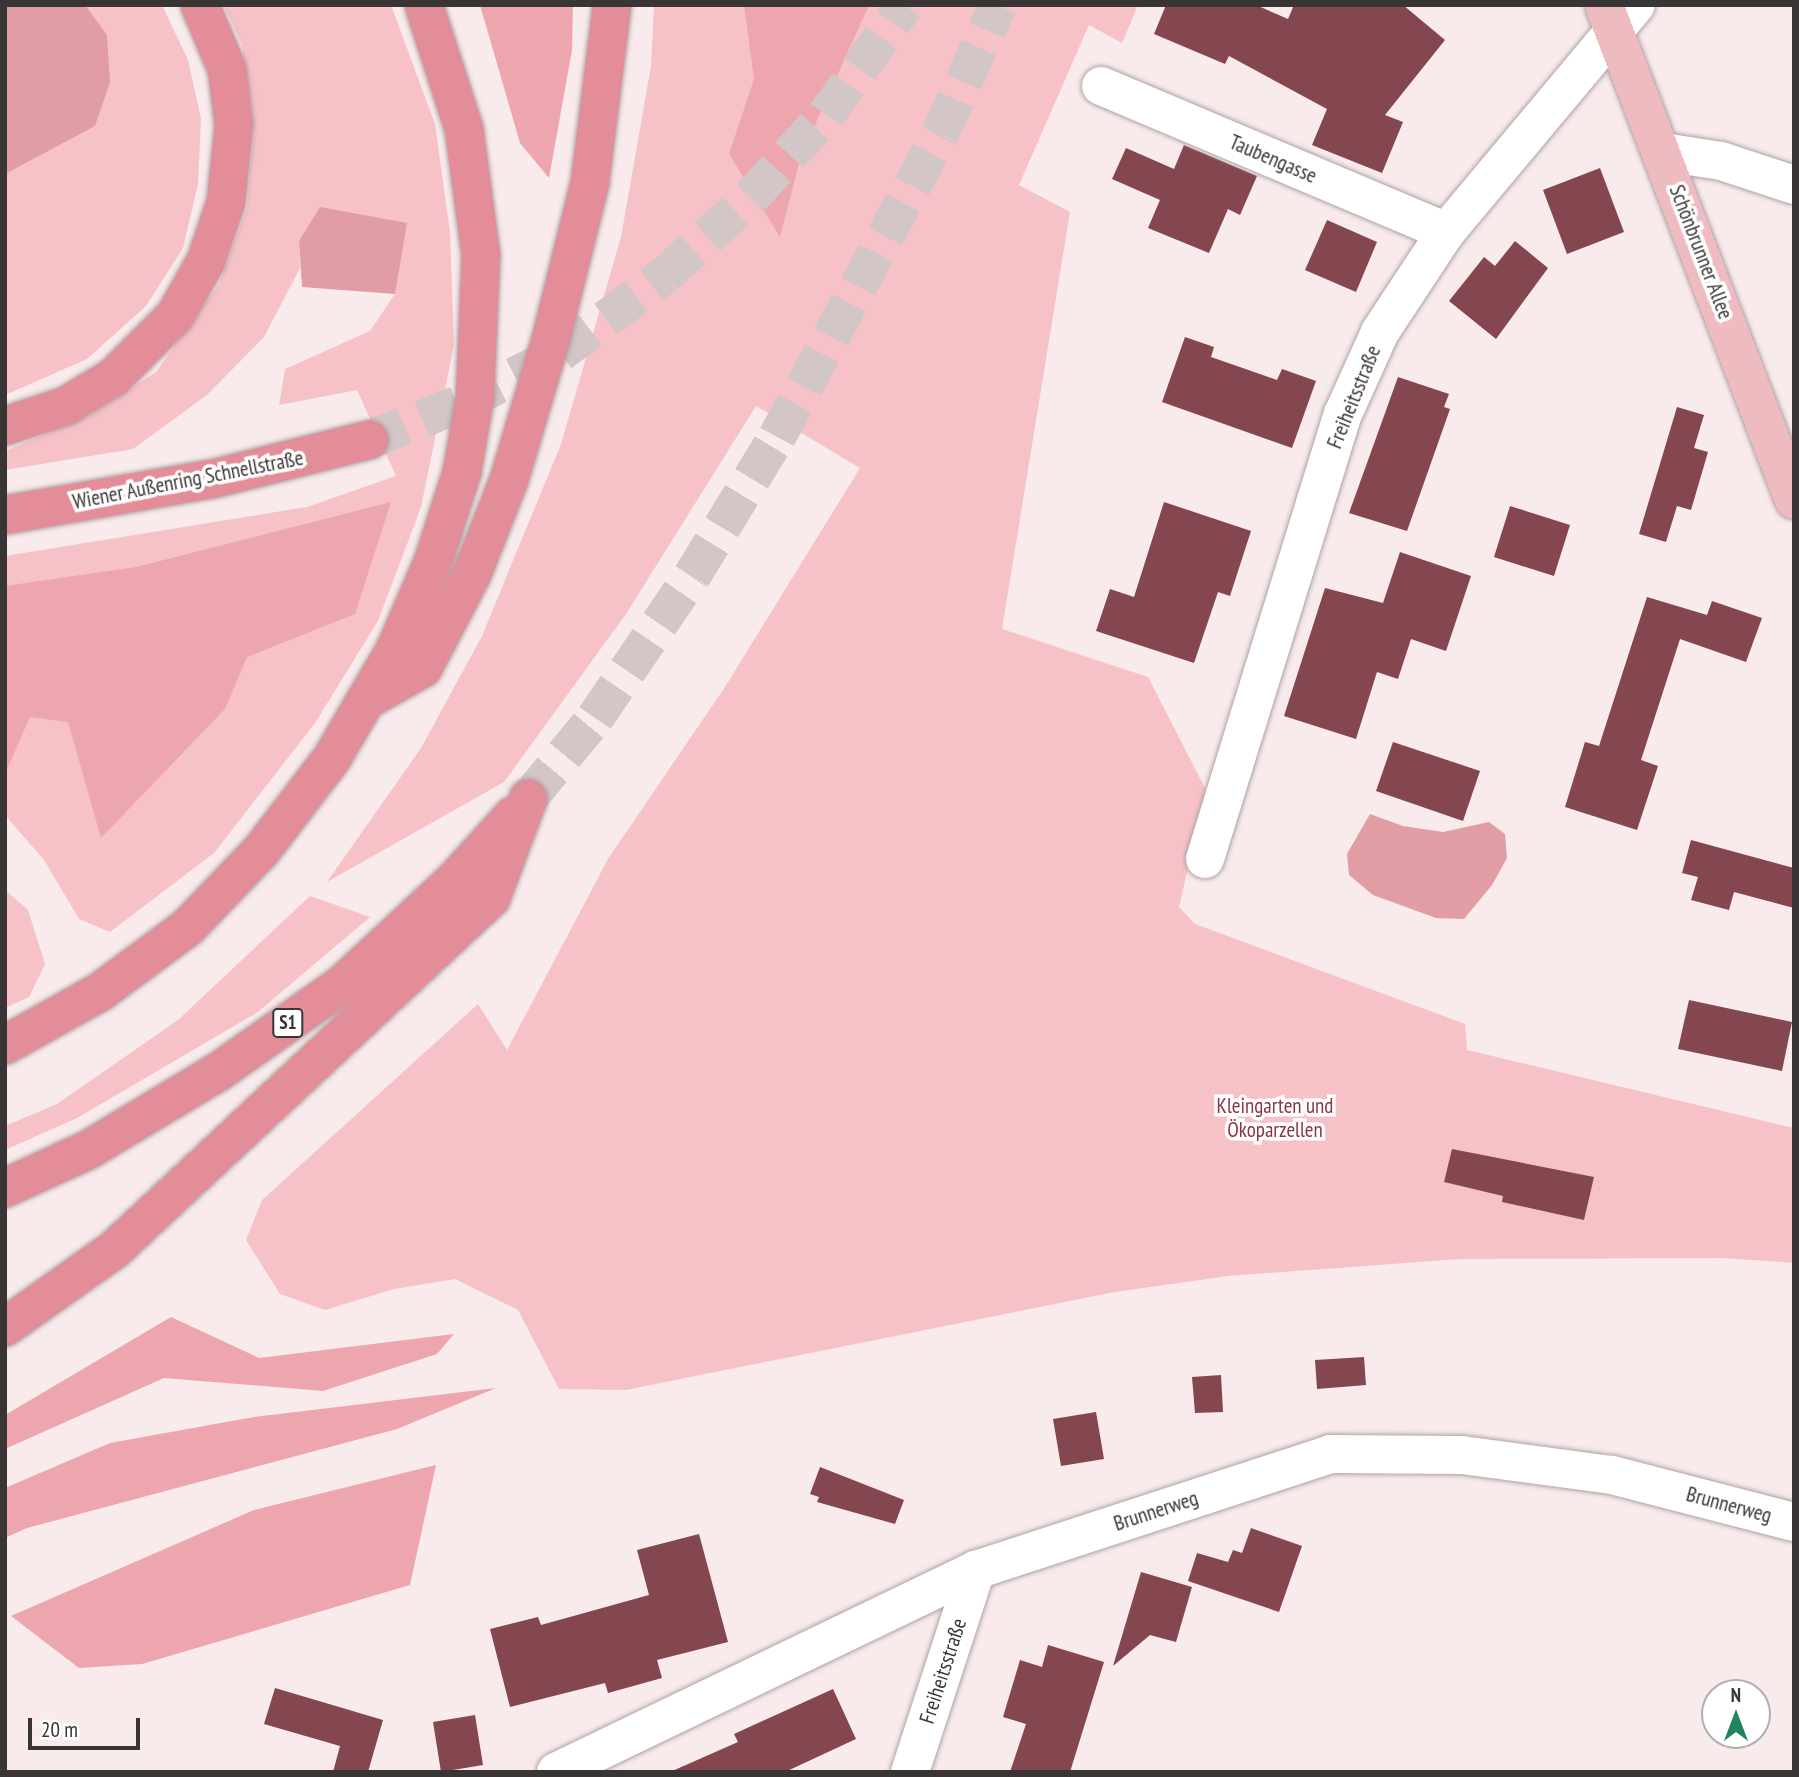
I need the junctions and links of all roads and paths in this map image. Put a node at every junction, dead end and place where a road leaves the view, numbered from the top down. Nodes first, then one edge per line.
1 (200, 5) edge
2 (424, 5) edge
3 (612, 5) edge
4 (1618, 15) edge
5 (1101, 86) dead end
6 (1663, 152) junction
7 (1794, 185) edge
8 (1446, 232) junction
9 (5, 426) edge
10 (369, 440) tunnel mouth
11 (1794, 500) edge
12 (5, 515) edge
13 (366, 700) junction
14 (1205, 859) dead end
15 (5, 1045) edge
16 (5, 1188) edge
17 (5, 1327) edge
18 (1794, 1522) edge
19 (976, 1570) junction
20 (556, 1772) edge
21 (910, 1772) edge

1 - 9 highway
2 - 13 highway
3 - 13 highway
4 - 6 main road, Schönbrunner Allee
4 - 8 street, Freiheitsstraße
5 - 8 street, Taubengasse
6 - 7 street
6 - 11 main road, Schönbrunner Allee
8 - 14 street, Freiheitsstraße
10 - 12 highway, Wiener Außenring Schnellstraße
13 - 15 highway
16 - 17 highway, S1
18 - 19 street, Brunnerweg
19 - 20 street, Brunnerweg
19 - 21 street, Freiheitsstraße

